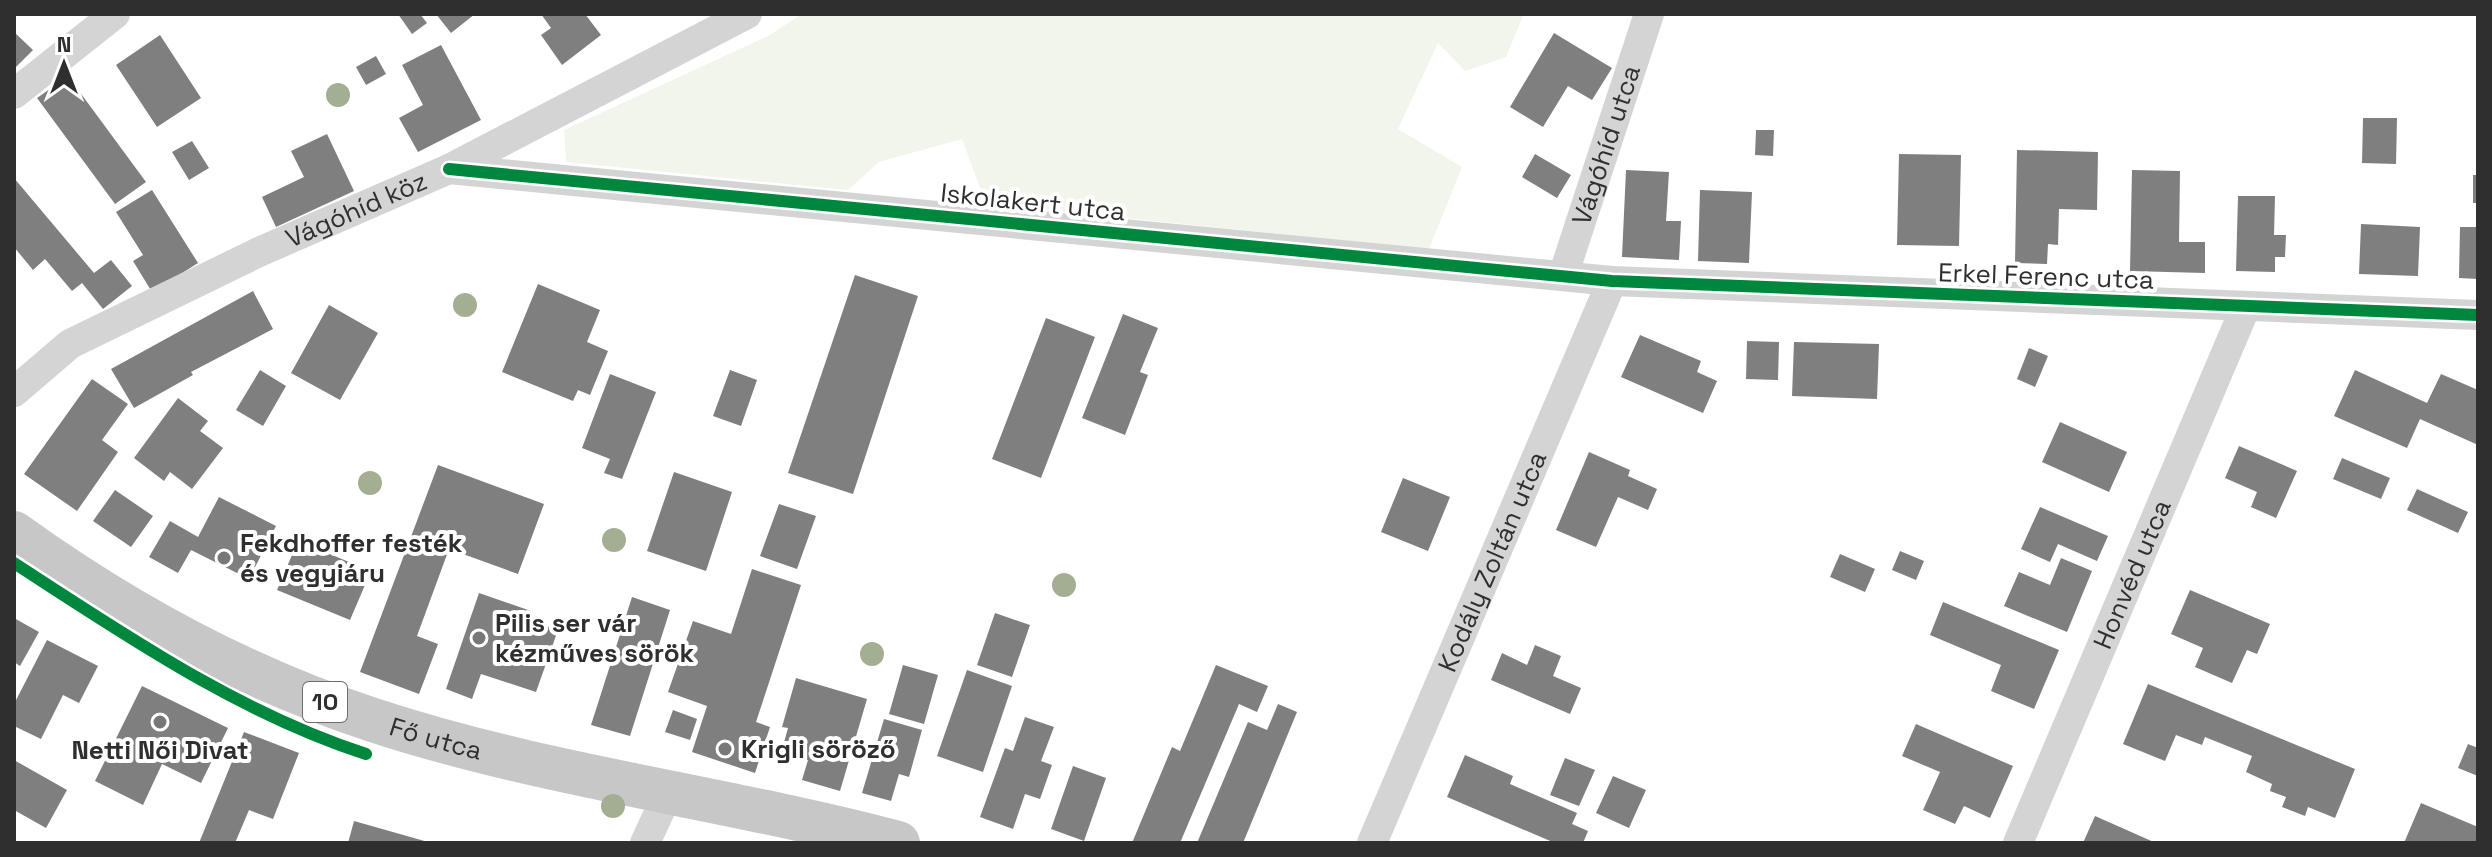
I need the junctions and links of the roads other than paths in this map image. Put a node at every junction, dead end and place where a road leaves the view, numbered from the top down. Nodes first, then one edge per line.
1 (115, 14) edge
2 (747, 14) edge
3 (1649, 14) edge
4 (14, 94) edge
5 (449, 169) junction
6 (1563, 276) junction
7 (1612, 281) junction
8 (2246, 306) junction
9 (2478, 315) edge
10 (14, 392) edge
11 (14, 533) edge
12 (669, 791) junction
13 (645, 843) edge
14 (898, 843) edge
15 (1372, 843) edge
16 (2018, 843) edge

1 - 4 street
2 - 5 street, Vágóhíd köz
3 - 6 street, Vágóhíd utca
5 - 6 street, Iskolakert utca
5 - 10 street, Vágóhíd köz
6 - 7 street, Iskolakert utca
7 - 8 street, Erkel Ferenc utca
7 - 15 street, Kodály Zoltán utca
8 - 9 street, Erkel Ferenc utca
8 - 16 street, Honvéd utca
11 - 12 main road, Fő utca / 10
12 - 13 street
12 - 14 main road, Fő utca / 10

